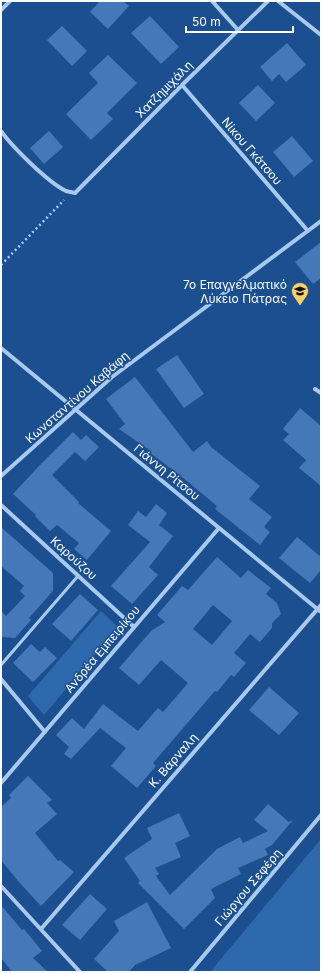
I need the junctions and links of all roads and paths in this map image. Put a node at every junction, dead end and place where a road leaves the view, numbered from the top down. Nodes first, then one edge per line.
1 (10, 1) edge
2 (212, 1) edge
3 (268, 1) edge
4 (278, 1) edge
5 (1, 10) edge
6 (238, 30) junction
7 (321, 36) edge
8 (182, 85) junction
9 (1, 131) edge
10 (73, 192) junction
11 (321, 221) edge
12 (308, 231) junction
13 (1, 265) edge
14 (1, 348) edge
15 (315, 389) dead end
16 (321, 393) edge
17 (75, 410) junction
18 (1, 476) edge
19 (1, 505) edge
20 (219, 528) junction
21 (78, 576) junction
22 (321, 604) edge
23 (319, 610) edge
24 (134, 626) junction
25 (1, 665) edge
26 (1, 679) edge
27 (45, 732) junction
28 (1, 783) edge
29 (321, 815) edge
30 (1, 886) edge
31 (40, 929) junction
32 (80, 972) edge
33 (190, 972) edge

1 - 5 street
2 - 6 street
3 - 6 street, Χατζημιχάλη
4 - 7 street
6 - 8 street, Χατζημιχάλη
8 - 10 street, Χατζημιχάλη
8 - 12 street, Νίκου Γκάτσου
9 - 10 street
10 - 13 path
11 - 12 street, Κωνσταντίνου Καβάφη
12 - 17 street, Κωνσταντίνου Καβάφη
14 - 17 street, Γιάννη Ρίτσου
15 - 16 street
17 - 18 street, Κωνσταντίνου Καβάφη
17 - 20 street, Γιάννη Ρίτσου
19 - 21 street, Καρούζου
20 - 23 street, Γιάννη Ρίτσου
20 - 24 street, Ανδρέα Εμπειρίκου
21 - 24 street, Καρούζου
21 - 25 lane
22 - 23 street, Κ. Βάρναλη
23 - 31 street, Κ. Βάρναλη
24 - 27 street, Ανδρέα Εμπειρίκου
26 - 27 street
27 - 28 street, Ανδρέα Εμπειρίκου
29 - 33 street, Γιώργου Σεφέρη
30 - 31 street
31 - 32 street

